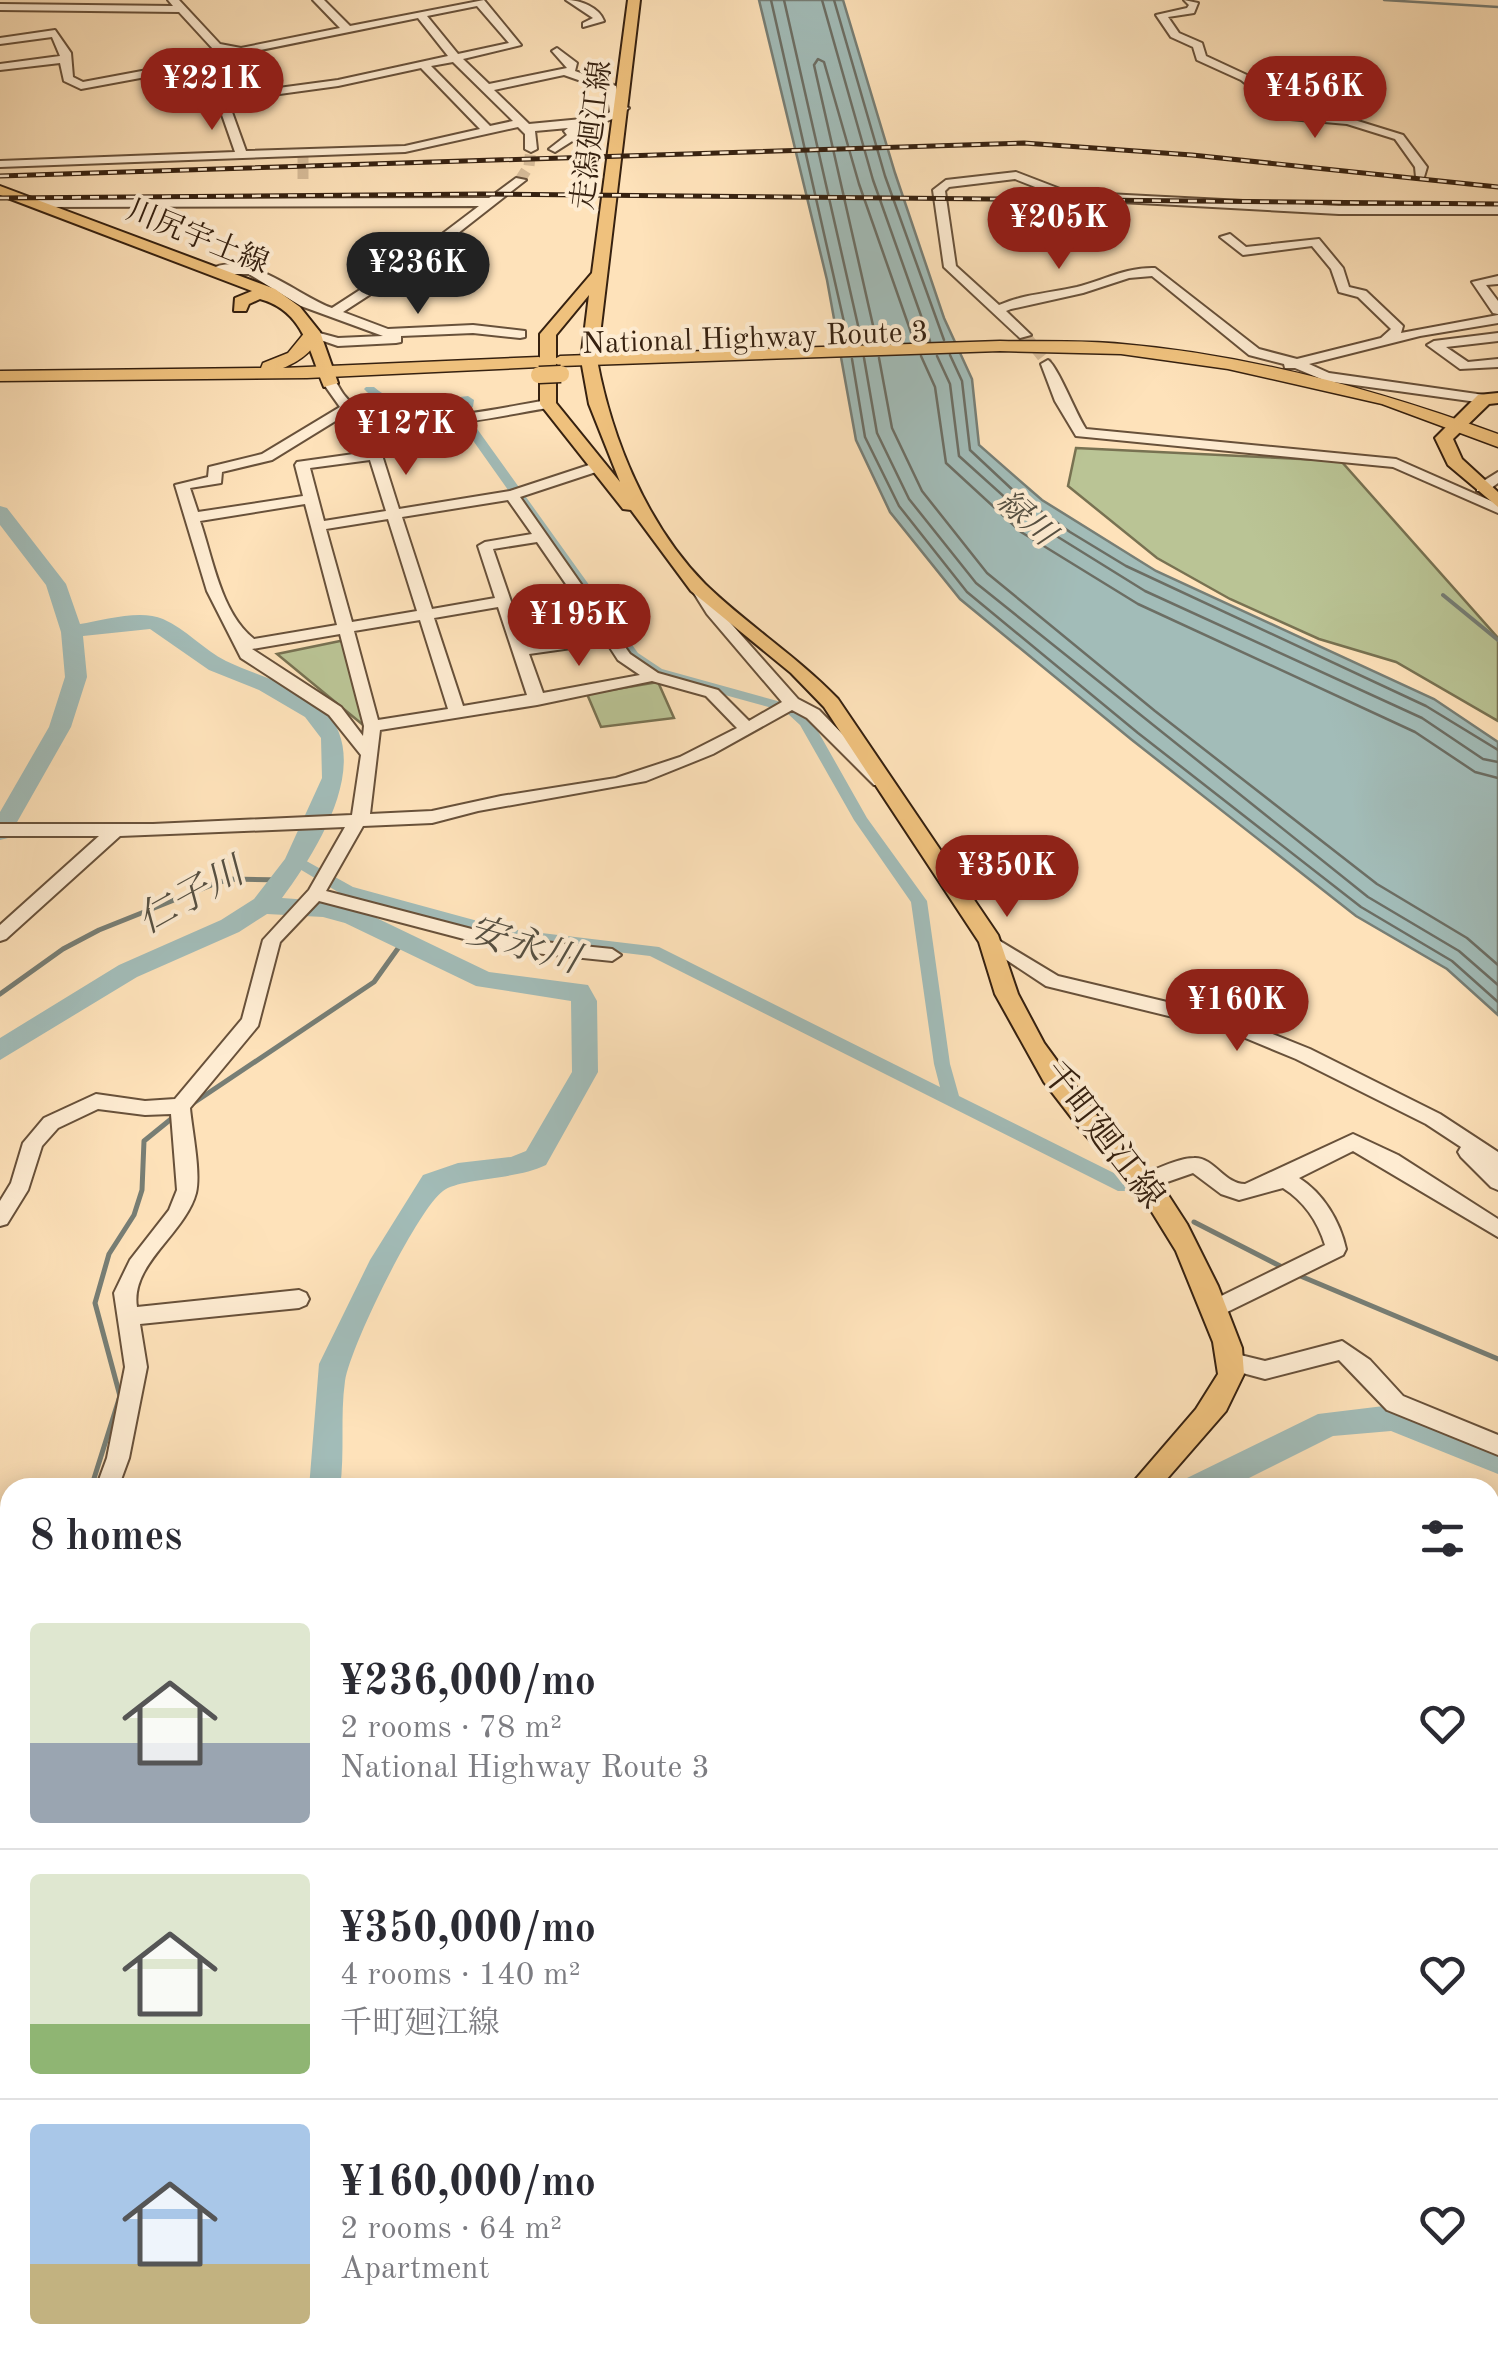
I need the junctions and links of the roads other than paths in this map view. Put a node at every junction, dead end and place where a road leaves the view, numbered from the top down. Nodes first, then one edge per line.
1 (344, 0) edge
2 (571, 0) edge
3 (1190, 0) edge
4 (483, 1) edge
5 (320, 2) edge
6 (632, 2) edge
7 (177, 4) edge
8 (0, 7) edge
9 (399, 9) dead end
10 (416, 16) junction
11 (588, 26) dead end
12 (348, 30) junction
13 (0, 41) edge
14 (228, 51) junction
15 (557, 51) dead end
16 (458, 57) junction
17 (65, 59) junction
18 (209, 62) junction
19 (424, 65) junction
20 (0, 68) edge
21 (567, 72) junction
22 (487, 88) junction
23 (221, 99) junction
24 (619, 110) junction
25 (584, 123) junction
26 (522, 125) junction
27 (488, 131) junction
28 (531, 149) tunnel mouth
29 (555, 149) tunnel mouth
30 (241, 154) junction
31 (0, 164) edge
32 (1420, 175) dead end
33 (520, 180) tunnel mouth
34 (0, 190) edge
35 (34, 202) junction
36 (490, 202) junction
37 (1498, 210) edge
38 (1226, 238) dead end
39 (215, 270) junction
40 (596, 276) junction
41 (1498, 280) edge
42 (272, 298) junction
43 (240, 308) dead end
44 (1498, 310) edge
45 (996, 311) junction
46 (336, 312) junction
47 (1498, 319) edge
48 (520, 334) junction
49 (548, 334) junction
50 (312, 335) junction
51 (1025, 335) tunnel mouth
52 (1498, 337) edge
53 (1386, 340) junction
54 (1004, 352) junction
55 (1296, 362) junction
56 (1498, 363) edge
57 (1048, 364) tunnel mouth
58 (596, 366) junction
59 (1269, 372) junction
60 (212, 374) junction
61 (0, 376) edge
62 (329, 378) junction
63 (0, 387) edge
64 (1491, 399) edge
65 (548, 404) junction
66 (349, 407) junction
67 (1452, 427) junction
68 (1498, 441) edge
69 (1498, 453) edge
70 (597, 467) junction
71 (1498, 476) edge
72 (1482, 488) junction
73 (512, 495) junction
74 (312, 499) junction
75 (1498, 506) edge
76 (394, 514) junction
77 (642, 515) junction
78 (190, 518) junction
79 (319, 526) junction
80 (539, 537) junction
81 (698, 587) junction
82 (501, 602) junction
83 (427, 615) junction
84 (346, 628) junction
85 (237, 632) junction
86 (610, 638) junction
87 (519, 651) junction
88 (652, 676) junction
89 (536, 700) junction
90 (792, 703) junction
91 (457, 714) junction
92 (372, 726) junction
93 (748, 730) junction
94 (367, 752) junction
95 (888, 788) junction
96 (359, 820) junction
97 (116, 829) junction
98 (0, 830) edge
99 (315, 894) junction
100 (0, 935) edge
101 (990, 941) junction
102 (612, 956) dead end
103 (180, 1106) junction
104 (1462, 1137) junction
105 (1498, 1162) edge
106 (1278, 1179) junction
107 (1144, 1182) junction
108 (1498, 1182) edge
109 (0, 1218) edge
110 (1498, 1228) edge
111 (299, 1298) dead end
112 (1214, 1309) junction
113 (128, 1317) junction
114 (1232, 1362) junction
115 (1498, 1445) edge
116 (111, 1478) edge
117 (1151, 1478) edge

1 - 5 street
2 - 11 street
3 - 32 street
4 - 10 street
4 - 16 street
5 - 12 street
6 - 24 main road, 走潟廻江線
7 - 8 street
7 - 14 street
9 - 10 street
10 - 12 street
10 - 16 street
12 - 14 street
13 - 17 street
14 - 18 street
15 - 21 street
16 - 19 street
16 - 22 street
17 - 18 street
17 - 20 street
18 - 23 street
19 - 23 street
19 - 27 street
21 - 22 street
21 - 24 street
22 - 26 street
23 - 30 street
24 - 25 street
24 - 40 main road, 走潟廻江線
25 - 26 street
25 - 29 street
26 - 27 street
26 - 28 street
27 - 30 street
30 - 31 street
33 - 36 street
34 - 35 main road, 川尻宇土線
35 - 36 street
35 - 39 main road, 川尻宇土線
36 - 46 street
37 - 45 street
38 - 53 street
39 - 42 main road, 川尻宇土線
39 - 46 street
40 - 49 main road, 走潟廻江線
40 - 58 main road, 走潟廻江線
41 - 44 street
42 - 43 main road
42 - 50 main road, 川尻宇土線
45 - 51 street
45 - 55 street
46 - 48 street
47 - 53 street
48 - 49 street
48 - 50 street
49 - 65 main road
50 - 60 highway
50 - 62 main road, 川尻宇土線
52 - 56 street
53 - 55 street
54 - 58 highway, National Highway Route 3
54 - 59 highway, National Highway Route 3
54 - 67 highway, National Highway Route 3
55 - 59 street
55 - 64 street
57 - 75 street
58 - 62 highway, National Highway Route 3, bridge
58 - 77 main road, 千町廻江線
59 - 67 highway, National Highway Route 3
60 - 61 highway, National Highway Route 3
60 - 62 highway, National Highway Route 3
62 - 63 highway, National Highway Route 3
62 - 66 street
64 - 67 main road
65 - 66 street
65 - 70 main road, 千町廻江線
66 - 78 street
67 - 68 highway, National Highway Route 3
67 - 69 highway, National Highway Route 3
67 - 72 main road
70 - 73 street
70 - 77 main road, 千町廻江線
71 - 72 street
72 - 75 main road
73 - 76 street
73 - 80 street
74 - 76 street
74 - 78 street
74 - 79 street
76 - 79 street
76 - 83 street
77 - 81 main road, 千町廻江線
78 - 85 street
79 - 84 street
80 - 82 street
80 - 86 street
81 - 90 street
81 - 95 main road, 千町廻江線
82 - 83 street
82 - 87 street
83 - 84 street
83 - 91 street
84 - 85 street
84 - 92 street
85 - 94 street
86 - 87 street
86 - 88 street
87 - 89 street
88 - 89 street
88 - 93 street
89 - 91 street
90 - 93 street
90 - 95 street
91 - 92 street
92 - 94 street
93 - 96 street
94 - 96 street
95 - 101 main road, 千町廻江線
96 - 97 street
96 - 99 street
97 - 98 street
97 - 100 street
99 - 102 street
99 - 103 street
101 - 104 street
101 - 107 main road, 千町廻江線
103 - 109 street
103 - 113 street
104 - 105 street
104 - 108 street
106 - 107 street
106 - 110 street
106 - 112 street
107 - 112 main road, 千町廻江線
111 - 113 street
112 - 114 main road, 千町廻江線
113 - 116 street
114 - 115 street
114 - 117 main road

